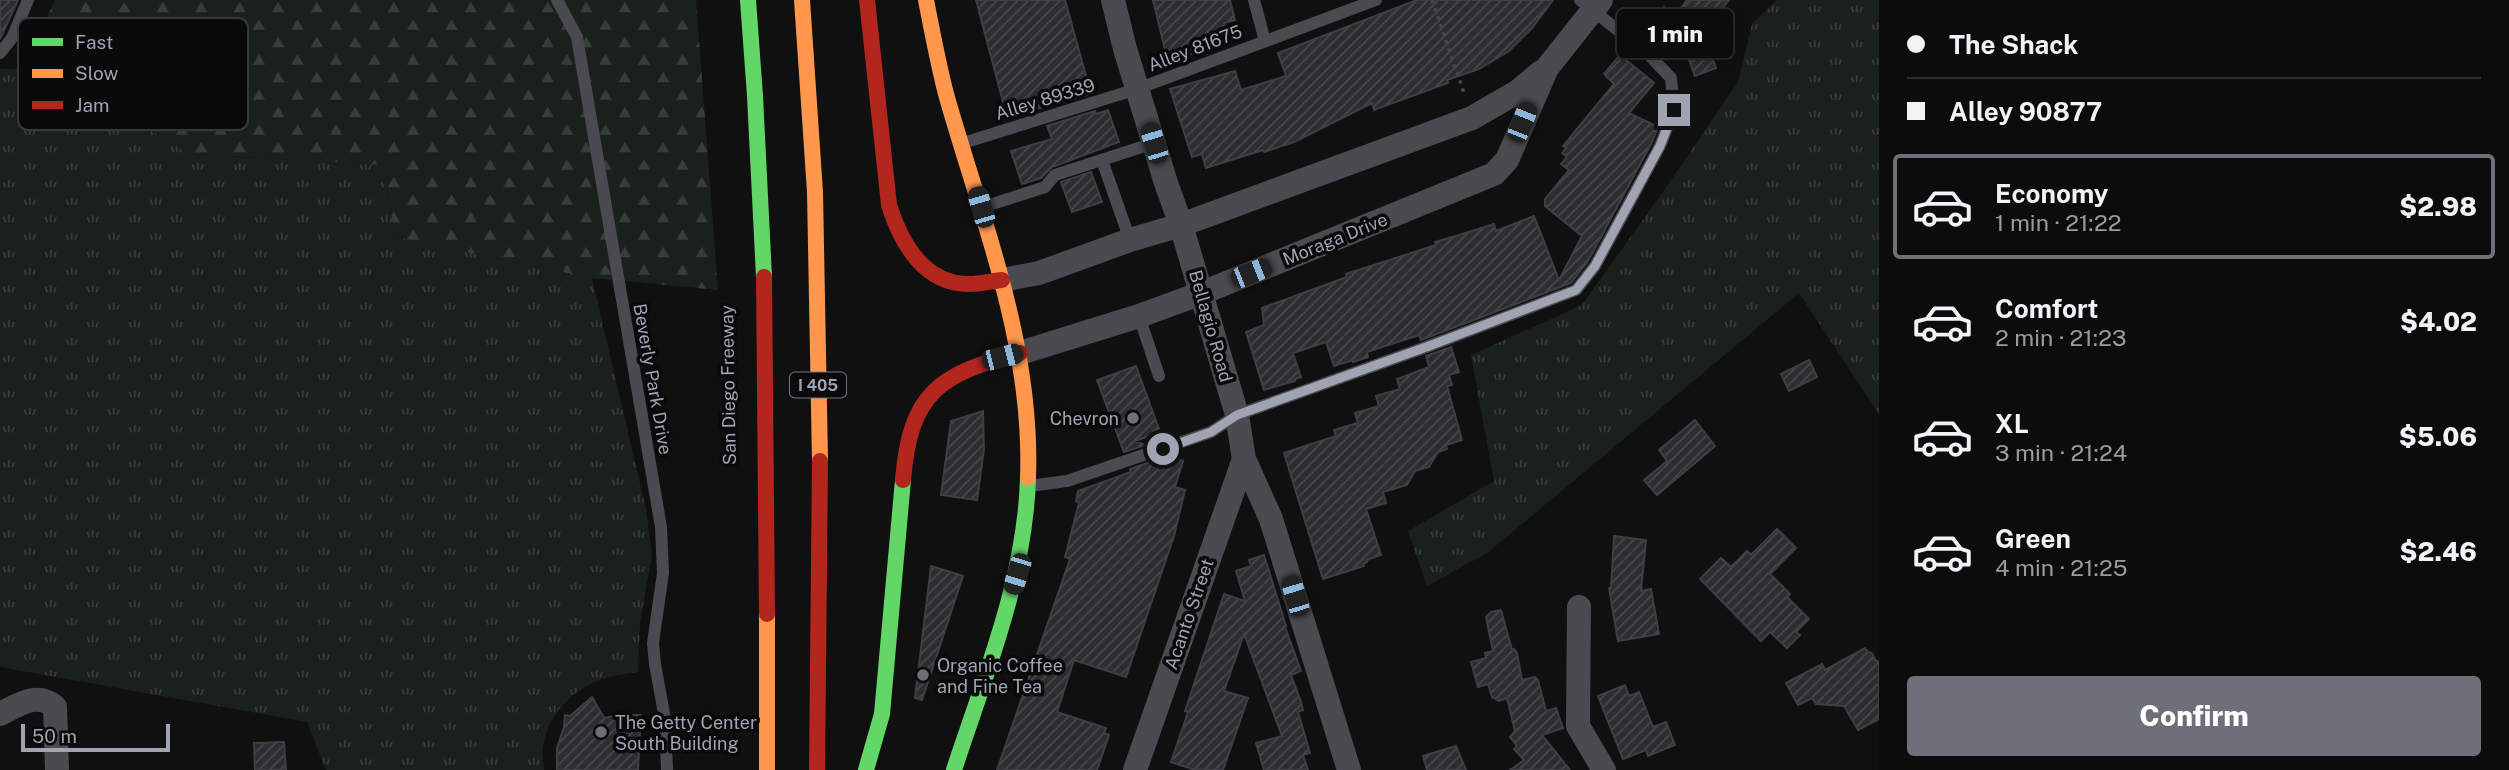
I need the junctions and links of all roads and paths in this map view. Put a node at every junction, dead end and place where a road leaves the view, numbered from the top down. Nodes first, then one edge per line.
1 (28, 0) edge
2 (557, 0) edge
3 (748, 0) edge
4 (802, 0) edge
5 (867, 0) edge
6 (926, 0) edge
7 (1113, 0) edge
8 (1254, 0) edge
9 (1376, 0) edge
10 (1432, 0) edge
11 (1591, 4) edge
12 (20, 18) edge
13 (18, 24) edge
14 (1265, 41) junction
15 (0, 53) edge
16 (1547, 68) junction
17 (1137, 89) junction
18 (1478, 116) junction
19 (1514, 142) junction
20 (962, 143) junction
21 (1154, 143) junction
22 (1102, 160) junction
23 (981, 207) junction
24 (1181, 225) junction
25 (1130, 240) junction
26 (1002, 280) junction
27 (1202, 293) junction
28 (1139, 316) junction
29 (1020, 353) junction
30 (1159, 376) dead end
31 (1237, 415) junction
32 (1244, 459) junction
33 (1029, 486) junction
34 (1579, 607) dead end
35 (0, 714) edge
36 (57, 770) edge
37 (667, 770) edge
38 (767, 770) edge
39 (817, 770) edge
40 (866, 770) edge
41 (954, 770) edge
42 (1135, 770) edge
43 (1349, 770) edge
44 (1604, 770) edge

1 - 12 lane
2 - 37 lane, Beverly Park Drive
3 - 38 main road
4 - 39 main road, I 405
5 - 26 main road
6 - 20 main road
7 - 17 street, Bellagio Road
8 - 14 lane
9 - 14 lane, Alley 81675
10 - 18 path
11 - 16 street, Moraga Drive
11 - 31 lane
13 - 15 lane
14 - 17 lane, Alley 81675
16 - 18 street, Moraga Drive
16 - 19 street, Moraga Drive
17 - 20 lane, Alley 89339
17 - 21 street, Bellagio Road
18 - 19 street
18 - 24 street, Moraga Drive
19 - 27 street, Moraga Drive
20 - 23 main road
21 - 22 lane
21 - 24 street, Bellagio Road
22 - 23 lane
22 - 25 lane
23 - 26 main road
24 - 25 street, Moraga Drive
24 - 27 street, Bellagio Road
25 - 26 street, Moraga Drive
26 - 29 main road
27 - 28 street, Moraga Drive
27 - 31 street, Bellagio Road
28 - 29 street, Moraga Drive
28 - 30 lane
29 - 33 main road
29 - 40 main road
31 - 32 street, Bellagio Road
31 - 33 lane
32 - 42 street, Acanto Street
32 - 43 street, Bellagio Road
33 - 41 main road
34 - 44 street
35 - 36 street

